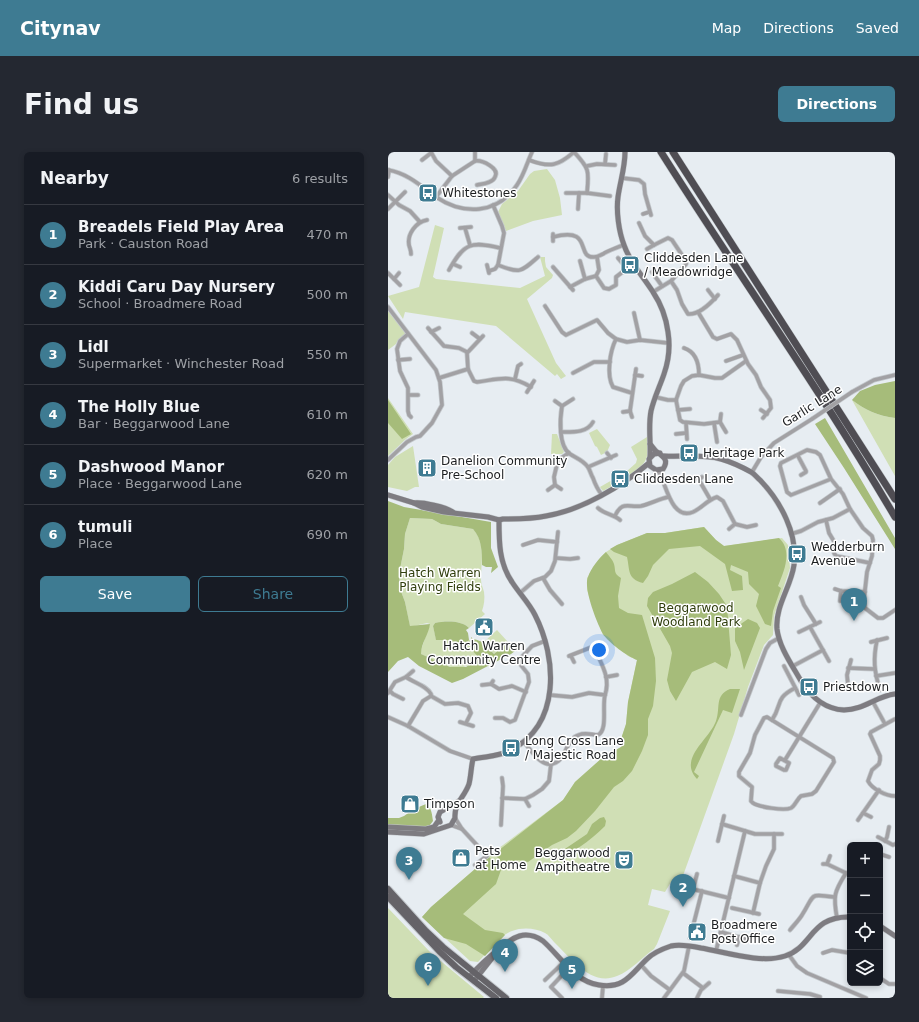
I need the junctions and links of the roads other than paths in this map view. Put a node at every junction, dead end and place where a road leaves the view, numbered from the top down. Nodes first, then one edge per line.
1 (474, 152) edge
2 (532, 152) edge
3 (574, 152) edge
4 (625, 152) edge
5 (661, 152) edge
6 (673, 152) edge
7 (431, 153) edge
8 (606, 154) dead end
9 (422, 160) dead end
10 (529, 160) junction
11 (475, 161) junction
12 (605, 164) junction
13 (615, 165) dead end
14 (587, 166) junction
15 (389, 170) edge
16 (452, 176) junction
17 (388, 177) edge
18 (622, 178) junction
19 (475, 181) dead end
20 (405, 192) dead end
21 (566, 193) dead end
22 (579, 193) junction
23 (588, 193) junction
24 (388, 195) edge
25 (610, 196) dead end
26 (436, 197) junction
27 (395, 202) junction
28 (493, 205) junction
29 (388, 209) edge
30 (578, 209) dead end
31 (643, 214) dead end
32 (427, 220) dead end
33 (420, 222) junction
34 (639, 223) dead end
35 (471, 227) dead end
36 (460, 228) dead end
37 (465, 228) junction
38 (553, 237) dead end
39 (654, 244) junction
40 (470, 245) junction
41 (624, 245) junction
42 (500, 248) junction
43 (647, 249) dead end
44 (411, 254) dead end
45 (538, 256) dead end
46 (597, 257) junction
47 (618, 258) dead end
48 (580, 261) dead end
49 (453, 264) junction
50 (487, 265) dead end
51 (498, 265) junction
52 (460, 266) dead end
53 (553, 267) dead end
54 (449, 270) dead end
55 (652, 272) dead end
56 (388, 273) edge
57 (399, 273) dead end
58 (596, 276) junction
59 (394, 278) junction
60 (585, 279) junction
61 (671, 281) junction
62 (400, 285) dead end
63 (662, 286) junction
64 (570, 287) junction
65 (573, 290) dead end
66 (708, 290) dead end
67 (653, 292) junction
68 (718, 295) dead end
69 (715, 299) junction
70 (545, 306) dead end
71 (388, 307) edge
72 (555, 309) dead end
73 (550, 312) junction
74 (698, 312) junction
75 (634, 313) dead end
76 (428, 328) dead end
77 (439, 328) dead end
78 (431, 332) junction
79 (408, 334) junction
80 (472, 334) dead end
81 (616, 340) junction
82 (640, 340) junction
83 (668, 343) junction
84 (695, 346) dead end
85 (684, 348) dead end
86 (691, 350) junction
87 (467, 352) junction
88 (743, 355) junction
89 (398, 360) junction
90 (410, 360) dead end
91 (726, 361) dead end
92 (746, 361) junction
93 (513, 362) dead end
94 (610, 362) junction
95 (468, 368) junction
96 (636, 369) dead end
97 (573, 373) dead end
98 (635, 375) junction
99 (699, 375) junction
100 (895, 375) edge
101 (642, 376) dead end
102 (439, 378) junction
103 (515, 378) junction
104 (534, 381) dead end
105 (531, 386) junction
106 (527, 392) dead end
107 (632, 392) junction
108 (409, 395) junction
109 (418, 395) dead end
110 (655, 397) junction
111 (573, 399) dead end
112 (676, 400) junction
113 (555, 401) dead end
114 (562, 406) junction
115 (690, 409) dead end
116 (678, 410) junction
117 (760, 410) dead end
118 (623, 412) dead end
119 (630, 412) junction
120 (721, 414) dead end
121 (767, 414) junction
122 (411, 417) dead end
123 (632, 417) dead end
124 (762, 418) dead end
125 (592, 422) dead end
126 (686, 422) junction
127 (720, 422) junction
128 (714, 423) junction
129 (590, 426) junction
130 (595, 430) dead end
131 (561, 432) junction
132 (726, 432) dead end
133 (686, 433) junction
134 (676, 434) dead end
135 (687, 439) dead end
136 (718, 442) dead end
137 (650, 444) junction
138 (569, 453) junction
139 (607, 453) dead end
140 (662, 454) junction
141 (616, 455) dead end
142 (798, 456) junction
143 (678, 457) junction
144 (611, 458) junction
145 (388, 460) edge
146 (549, 460) dead end
147 (558, 460) junction
148 (650, 460) junction
149 (666, 463) junction
150 (588, 467) junction
151 (658, 469) junction
152 (639, 471) junction
153 (752, 472) junction
154 (801, 475) dead end
155 (694, 478) dead end
156 (832, 480) junction
157 (555, 485) junction
158 (561, 489) dead end
159 (840, 489) junction
160 (548, 490) dead end
161 (388, 495) edge
162 (602, 495) junction
163 (668, 497) junction
164 (710, 499) junction
165 (895, 499) edge
166 (820, 503) dead end
167 (598, 508) dead end
168 (850, 509) junction
169 (615, 516) junction
170 (895, 517) edge
171 (499, 520) junction
172 (620, 520) dead end
173 (826, 520) junction
174 (734, 524) junction
175 (756, 524) dead end
176 (729, 529) dead end
177 (558, 532) dead end
178 (791, 534) junction
179 (557, 542) junction
180 (523, 545) dead end
181 (556, 558) junction
182 (578, 558) dead end
183 (870, 563) junction
184 (543, 578) junction
185 (835, 589) dead end
186 (841, 591) junction
187 (865, 592) junction
188 (520, 593) junction
189 (801, 596) dead end
190 (840, 601) dead end
191 (562, 604) dead end
192 (804, 605) junction
193 (873, 606) dead end
194 (799, 607) dead end
195 (869, 610) junction
196 (895, 610) edge
197 (810, 627) junction
198 (799, 632) dead end
199 (779, 638) junction
200 (887, 638) dead end
201 (877, 640) junction
202 (545, 641) junction
203 (870, 642) dead end
204 (823, 650) junction
205 (851, 660) dead end
206 (829, 661) dead end
207 (574, 662) dead end
208 (784, 666) dead end
209 (793, 666) junction
210 (848, 668) junction
211 (874, 669) junction
212 (413, 671) dead end
213 (895, 673) edge
214 (617, 675) dead end
215 (876, 676) junction
216 (406, 677) junction
217 (606, 677) junction
218 (848, 685) dead end
219 (482, 686) dead end
220 (795, 688) junction
221 (880, 690) dead end
222 (389, 692) edge
223 (526, 692) junction
224 (895, 694) edge
225 (550, 695) junction
226 (605, 695) junction
227 (798, 695) dead end
228 (431, 696) junction
229 (402, 699) dead end
230 (873, 702) junction
231 (820, 703) junction
232 (741, 715) dead end
233 (388, 717) edge
234 (495, 718) dead end
235 (895, 719) edge
236 (772, 720) junction
237 (460, 722) dead end
238 (466, 724) junction
239 (885, 724) junction
240 (408, 726) junction
241 (473, 726) dead end
242 (798, 737) junction
243 (524, 742) junction
244 (473, 759) junction
245 (785, 760) dead end
246 (551, 764) junction
247 (502, 778) dead end
248 (879, 790) junction
249 (895, 796) edge
250 (502, 798) junction
251 (526, 799) junction
252 (460, 800) junction
253 (529, 806) dead end
254 (447, 809) junction
255 (863, 813) junction
256 (455, 816) junction
257 (724, 816) dead end
258 (871, 817) dead end
259 (439, 820) junction
260 (858, 820) dead end
261 (722, 824) junction
262 (501, 825) dead end
263 (448, 826) junction
264 (388, 827) edge
265 (889, 827) dead end
266 (462, 829) junction
267 (745, 831) junction
268 (388, 832) edge
269 (774, 834) junction
270 (782, 834) dead end
271 (878, 837) dead end
272 (718, 841) dead end
273 (885, 841) junction
274 (895, 844) edge
275 (883, 855) edge
276 (830, 856) dead end
277 (890, 857) dead end
278 (475, 865) dead end
279 (846, 873) joint
280 (697, 874) dead end
281 (734, 876) junction
282 (760, 882) junction
283 (680, 886) dead end
284 (388, 889) edge
285 (693, 889) junction
286 (702, 891) junction
287 (388, 897) edge
288 (834, 897) junction
289 (729, 898) junction
290 (732, 908) dead end
291 (753, 913) junction
292 (759, 914) dead end
293 (794, 917) dead end
294 (847, 917) edge
295 (837, 918) junction
296 (798, 921) junction
297 (883, 928) edge
298 (790, 930) dead end
299 (721, 932) junction
300 (895, 936) edge
301 (739, 937) junction
302 (690, 938) dead end
303 (748, 940) dead end
304 (738, 945) dead end
305 (689, 947) junction
306 (716, 951) junction
307 (847, 952) edge
308 (823, 953) dead end
309 (789, 955) junction
310 (564, 962) junction
311 (641, 965) junction
312 (565, 972) dead end
313 (684, 973) junction
314 (476, 974) junction
315 (551, 975) junction
316 (471, 979) junction
317 (545, 980) dead end
318 (883, 980) edge
319 (557, 981) junction
320 (709, 983) dead end
321 (895, 984) edge
322 (602, 986) junction
323 (703, 988) junction
324 (670, 990) junction
325 (778, 991) dead end
326 (802, 993) junction
327 (820, 997) edge
328 (496, 998) edge
329 (506, 998) edge
330 (562, 998) edge
331 (602, 998) edge
332 (664, 998) edge
333 (697, 998) edge
334 (802, 998) edge
335 (866, 998) edge

1 - 11 street
2 - 10 street
3 - 10 street
3 - 14 street
4 - 18 street
5 - 170 highway
6 - 165 highway
7 - 9 street
7 - 16 street
8 - 12 street
10 - 28 street
11 - 16 street
11 - 19 street
12 - 13 street
12 - 14 street
14 - 23 street
15 - 17 street
15 - 26 street
16 - 26 street
18 - 31 street
18 - 41 street
20 - 27 street
21 - 22 street
22 - 23 street
22 - 30 street
23 - 25 street
24 - 27 street
26 - 28 street
27 - 29 street
27 - 33 street
28 - 42 street
32 - 33 street
33 - 44 street
34 - 39 street
35 - 37 street
36 - 37 street
37 - 40 street
38 - 46 street
39 - 43 street
39 - 61 street
40 - 42 street
40 - 49 street
41 - 46 street
41 - 67 street
42 - 51 street
45 - 51 street
46 - 58 street
47 - 58 street
48 - 60 street
49 - 52 street
49 - 54 street
50 - 51 street
53 - 64 street
55 - 63 street
56 - 59 street
57 - 59 street
58 - 60 street
59 - 62 street
60 - 64 street
61 - 63 street
61 - 74 street
63 - 67 street
64 - 65 street
66 - 69 street
67 - 83 street
68 - 69 street
69 - 74 street
70 - 73 street
71 - 79 street
72 - 73 street
73 - 81 street
74 - 88 street
75 - 82 street
76 - 78 street
77 - 78 street
78 - 87 street
79 - 89 street
79 - 102 street
80 - 87 street
81 - 82 street
81 - 94 street
82 - 83 street
83 - 110 street
84 - 86 street
85 - 86 street
86 - 99 street
87 - 95 street
88 - 91 street
88 - 92 street
89 - 90 street
89 - 108 street
92 - 99 street
92 - 121 street
93 - 103 street
94 - 97 street
94 - 107 street
95 - 102 street
95 - 103 street
96 - 98 street
98 - 101 street
98 - 107 street
99 - 112 street
100 - 153 street, Garlic Lane, bridge
102 - 145 street
103 - 105 street
104 - 105 street
105 - 106 street
107 - 119 street
108 - 109 street
108 - 122 street
110 - 112 street
110 - 137 street
111 - 114 street
112 - 116 street
113 - 114 street
114 - 131 street
115 - 116 street
116 - 126 street
117 - 121 street
118 - 119 street
119 - 123 street
120 - 127 street
121 - 124 street
125 - 129 street
126 - 128 street
126 - 133 street
127 - 128 street
127 - 132 street
128 - 136 street
129 - 130 street
129 - 131 street
131 - 138 street
133 - 134 street
133 - 135 street
137 - 140 street
137 - 148 street
138 - 147 street
138 - 150 street
139 - 144 street
140 - 143 street
140 - 148 street
140 - 149 street
141 - 144 street
142 - 154 street
142 - 156 street
142 - 156 street
143 - 149 street
143 - 153 street
144 - 150 street
146 - 147 street
147 - 157 street
148 - 151 street
148 - 152 street
149 - 151 street
150 - 162 street
151 - 152 street
151 - 163 street
152 - 162 street
153 - 178 street
155 - 164 street
156 - 159 street
157 - 158 street
157 - 160 street
159 - 166 street
159 - 168 street
161 - 171 street
162 - 171 street
163 - 164 street
163 - 169 street
164 - 174 street
167 - 169 street
168 - 173 street
168 - 183 street
169 - 172 street
171 - 188 street
173 - 178 street
173 - 183 street
174 - 175 street
174 - 176 street
177 - 179 street
178 - 199 street
179 - 180 street
179 - 181 street
181 - 182 street
181 - 184 street
183 - 187 street
184 - 188 street
184 - 191 street
185 - 186 street
186 - 187 street
186 - 190 street
187 - 195 street
188 - 202 street
189 - 192 street
192 - 194 street
192 - 197 street
193 - 195 street
195 - 196 street
197 - 198 street
197 - 204 street
199 - 209 street
199 - 232 street
200 - 201 street
201 - 203 street
201 - 211 street
202 - 223 street
202 - 225 street
204 - 206 street
204 - 209 street
205 - 210 street
207 - 217 street
208 - 220 street
209 - 231 street
210 - 211 street
210 - 218 street
211 - 215 street
212 - 216 street
213 - 215 street
214 - 217 street
215 - 221 street
216 - 222 street
216 - 228 street
217 - 226 street
219 - 223 street
220 - 227 street
220 - 236 street
222 - 229 street
223 - 234 street
224 - 230 street
225 - 226 street
225 - 243 street
226 - 246 street
228 - 238 street
228 - 240 street
230 - 231 street
230 - 239 street
231 - 242 street
233 - 240 street
235 - 239 street
236 - 242 street
236 - 242 street
237 - 238 street
238 - 241 street
239 - 248 street
240 - 244 street
242 - 245 street
243 - 244 street
243 - 246 street
244 - 252 street
246 - 251 street
247 - 250 street
248 - 249 street
248 - 255 street
250 - 251 street
250 - 262 street
251 - 253 street
252 - 254 street
252 - 256 street
254 - 256 street
254 - 259 street
255 - 258 street
255 - 260 street
256 - 263 street
256 - 266 street
257 - 261 street
259 - 263 street
259 - 264 street
261 - 267 street
261 - 272 street
263 - 266 street
263 - 268 street
265 - 273 street
266 - 278 street
267 - 269 street
267 - 281 street
269 - 270 street
269 - 282 street
271 - 273 street
273 - 274 street
275 - 277 street
276 - 279 street
279 - 288 street
280 - 285 street
281 - 282 street
281 - 289 street
282 - 291 street
283 - 285 street
284 - 314 main road
285 - 286 street
286 - 289 street
286 - 302 street
287 - 316 main road
288 - 295 street
288 - 296 street
289 - 299 street
290 - 291 street
291 - 292 street
293 - 296 street
294 - 295 street
295 - 309 street
296 - 298 street
297 - 300 street
299 - 301 street
299 - 306 street
301 - 303 street
301 - 304 street
305 - 306 street
305 - 311 street
305 - 313 street
306 - 309 street
307 - 308 street
309 - 335 street
310 - 314 street
310 - 315 street
310 - 322 street
311 - 322 street
311 - 324 street
312 - 319 street
313 - 323 street
313 - 324 street
314 - 316 street
314 - 329 main road
315 - 317 street
315 - 319 street
316 - 328 main road
318 - 321 street
319 - 330 street
320 - 323 street
322 - 331 street
323 - 333 street
324 - 332 street
325 - 326 street
326 - 327 street
326 - 334 street

